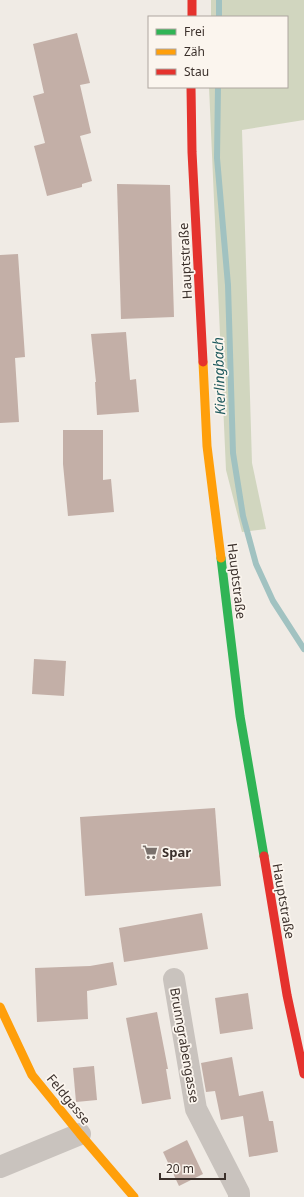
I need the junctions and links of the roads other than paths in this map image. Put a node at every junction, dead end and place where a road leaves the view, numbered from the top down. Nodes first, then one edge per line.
1 (192, 0) edge
2 (192, 16) edge
3 (191, 88) edge
4 (174, 979) dead end
5 (0, 1007) edge
6 (304, 1074) edge
7 (80, 1134) junction
8 (0, 1167) edge
9 (134, 1197) edge
10 (238, 1197) edge

1 - 2 main road
3 - 6 main road, Hauptstraße
4 - 10 street, Brunngrabengasse
5 - 7 main road, Feldgasse
7 - 8 street
7 - 9 main road, Feldgasse

